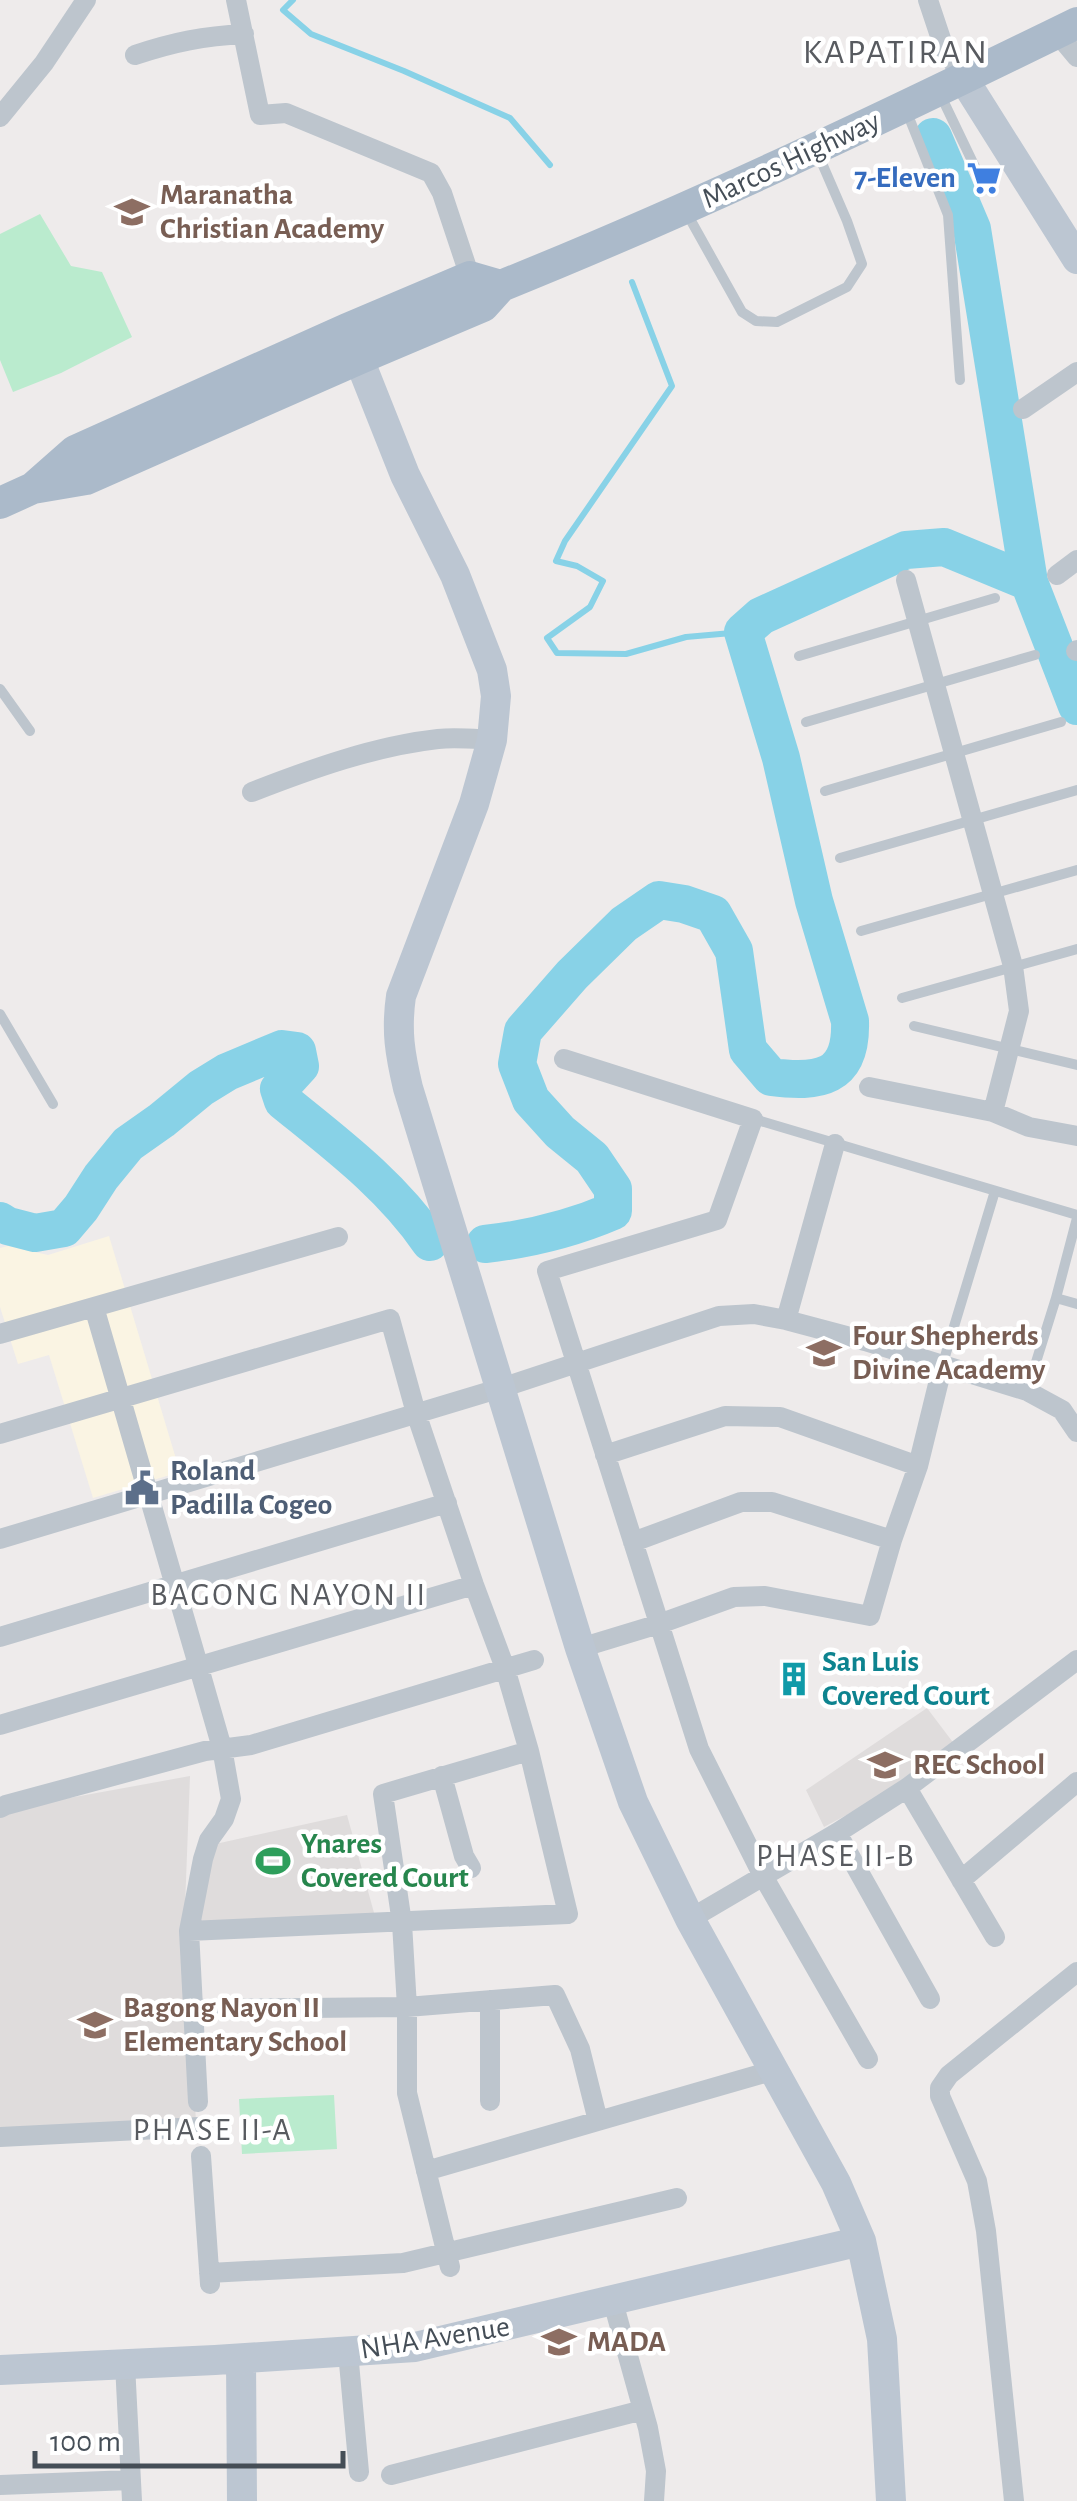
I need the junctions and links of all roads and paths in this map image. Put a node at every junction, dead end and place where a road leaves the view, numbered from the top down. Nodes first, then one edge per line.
1 (86, 0) edge
2 (236, 0) edge
3 (928, 0) edge
4 (244, 34) junction
5 (1070, 38) edge
6 (135, 55) dead end
7 (950, 84) junction
8 (905, 106) junction
9 (0, 117) edge
10 (816, 149) junction
11 (975, 167) dead end
12 (685, 210) junction
13 (1077, 260) edge
14 (485, 282) junction
15 (353, 343) junction
16 (1077, 372) edge
17 (960, 380) dead end
18 (1022, 409) dead end
19 (0, 503) edge
20 (1077, 560) edge
21 (1058, 576) dead end
22 (906, 580) dead end
23 (995, 598) dead end
24 (917, 621) junction
25 (1035, 654) dead end
26 (800, 656) dead end
27 (934, 683) junction
28 (0, 689) edge
29 (806, 722) dead end
30 (1062, 722) dead end
31 (30, 731) dead end
32 (492, 740) junction
33 (954, 754) junction
34 (1077, 790) edge
35 (825, 791) dead end
36 (252, 792) dead end
37 (972, 822) junction
38 (840, 858) dead end
39 (1077, 870) edge
40 (992, 894) junction
41 (862, 932) dead end
42 (1077, 949) edge
43 (1012, 966) junction
44 (902, 998) dead end
45 (0, 1014) edge
46 (914, 1026) dead end
47 (1010, 1049) junction
48 (564, 1059) dead end
49 (1077, 1064) edge
50 (869, 1087) dead end
51 (53, 1104) dead end
52 (992, 1112) junction
53 (753, 1119) junction
54 (1077, 1136) edge
55 (835, 1144) junction
56 (995, 1191) junction
57 (1077, 1216) edge
58 (338, 1237) dead end
59 (1056, 1298) junction
60 (1077, 1304) edge
61 (94, 1307) junction
62 (786, 1320) junction
63 (0, 1334) edge
64 (576, 1364) junction
65 (942, 1364) junction
66 (500, 1388) junction
67 (1027, 1391) junction
68 (120, 1398) junction
69 (416, 1413) junction
70 (1077, 1432) edge
71 (0, 1434) edge
72 (605, 1456) junction
73 (918, 1466) junction
74 (149, 1494) junction
75 (447, 1503) junction
76 (0, 1538) edge
77 (892, 1540) junction
78 (633, 1542) junction
79 (175, 1584) junction
80 (474, 1586) junction
81 (659, 1624) junction
82 (0, 1636) edge
83 (580, 1648) junction
84 (534, 1660) dead end
85 (1077, 1660) edge
86 (200, 1668) junction
87 (505, 1668) junction
88 (0, 1725) edge
89 (222, 1748) junction
90 (529, 1751) junction
91 (442, 1776) junction
92 (1077, 1782) edge
93 (908, 1788) junction
94 (2, 1800) edge
95 (837, 1832) junction
96 (471, 1868) dead end
97 (762, 1876) junction
98 (961, 1880) junction
99 (690, 1919) junction
100 (402, 1923) junction
101 (190, 1931) junction
102 (995, 1936) dead end
103 (1077, 1972) edge
104 (490, 2000) junction
105 (930, 2000) dead end
106 (406, 2007) junction
107 (193, 2009) junction
108 (868, 2059) dead end
109 (775, 2070) junction
110 (490, 2101) dead end
111 (198, 2102) dead end
112 (598, 2121) junction
113 (199, 2127) dead end
114 (0, 2137) edge
115 (201, 2156) dead end
116 (426, 2171) junction
117 (677, 2198) dead end
118 (860, 2241) junction
119 (449, 2260) junction
120 (613, 2302) junction
121 (348, 2352) junction
122 (241, 2359) junction
123 (125, 2364) junction
124 (0, 2370) edge
125 (643, 2410) junction
126 (359, 2472) dead end
127 (391, 2476) dead end
128 (0, 2485) edge
129 (132, 2491) edge
130 (242, 2501) edge
131 (654, 2501) edge
132 (892, 2501) edge
133 (1014, 2501) edge

1 - 9 street
2 - 4 street
3 - 7 street
4 - 6 street
4 - 14 street
5 - 7 main road, Marcos Highway
7 - 8 main road, Marcos Highway
7 - 11 lane
7 - 13 street
8 - 10 main road, Marcos Highway
8 - 17 lane
10 - 12 main road, Marcos Highway
10 - 12 lane
12 - 14 main road, Marcos Highway
14 - 15 main road, Marcos Highway
15 - 19 main road, Marcos Highway
15 - 32 street
16 - 18 street
20 - 21 street
22 - 24 street
23 - 24 lane
24 - 26 lane
24 - 27 street
25 - 27 lane
27 - 29 lane
27 - 33 street
28 - 31 lane
30 - 33 lane
32 - 36 street
32 - 66 street
33 - 35 lane
33 - 37 street
34 - 37 lane
37 - 38 lane
37 - 40 street
39 - 40 lane
40 - 41 lane
40 - 43 street
42 - 43 lane
43 - 44 lane
43 - 47 street
45 - 51 lane
46 - 47 lane
47 - 49 lane
47 - 52 street
48 - 53 street
50 - 52 street
52 - 54 street
53 - 55 lane
53 - 64 street
55 - 56 lane
55 - 62 street
56 - 57 lane
56 - 65 lane
57 - 59 lane
58 - 61 street
59 - 60 lane
59 - 67 lane
61 - 63 street
61 - 68 street
62 - 64 street
62 - 65 street
64 - 66 street
64 - 72 street
65 - 67 street
65 - 73 street
66 - 69 street
66 - 83 street
67 - 70 street
68 - 69 street
68 - 71 street
68 - 74 street
69 - 74 street
69 - 75 street
72 - 73 street
72 - 78 street
73 - 77 street
74 - 76 street
74 - 79 street
75 - 79 street
75 - 80 street
77 - 78 street
77 - 81 street
78 - 81 street
79 - 82 street
79 - 86 street
80 - 86 street
80 - 87 street
81 - 83 street
81 - 97 street
83 - 99 street
84 - 87 street
85 - 93 street
86 - 88 street
86 - 89 street
87 - 89 street
87 - 90 street
89 - 94 street
89 - 101 street
90 - 91 street
90 - 100 street
91 - 96 street
91 - 100 street
92 - 98 street
93 - 95 street
93 - 98 street
95 - 97 street
95 - 105 street
97 - 99 street
97 - 108 street
98 - 102 street
99 - 109 street
100 - 101 street
100 - 106 street
101 - 107 street
103 - 133 street
104 - 106 street
104 - 110 street
104 - 112 street
106 - 107 street
106 - 116 street
107 - 111 street
109 - 112 street
109 - 118 street
112 - 116 street
113 - 114 street
115 - 119 street
116 - 119 street
117 - 119 street
118 - 120 street, NHA Avenue
118 - 132 street
120 - 121 street, NHA Avenue
120 - 125 street
121 - 122 street, NHA Avenue
121 - 126 street
122 - 123 street, NHA Avenue
122 - 130 street
123 - 124 street, NHA Avenue
123 - 129 street
125 - 127 street
125 - 131 street
128 - 129 street

